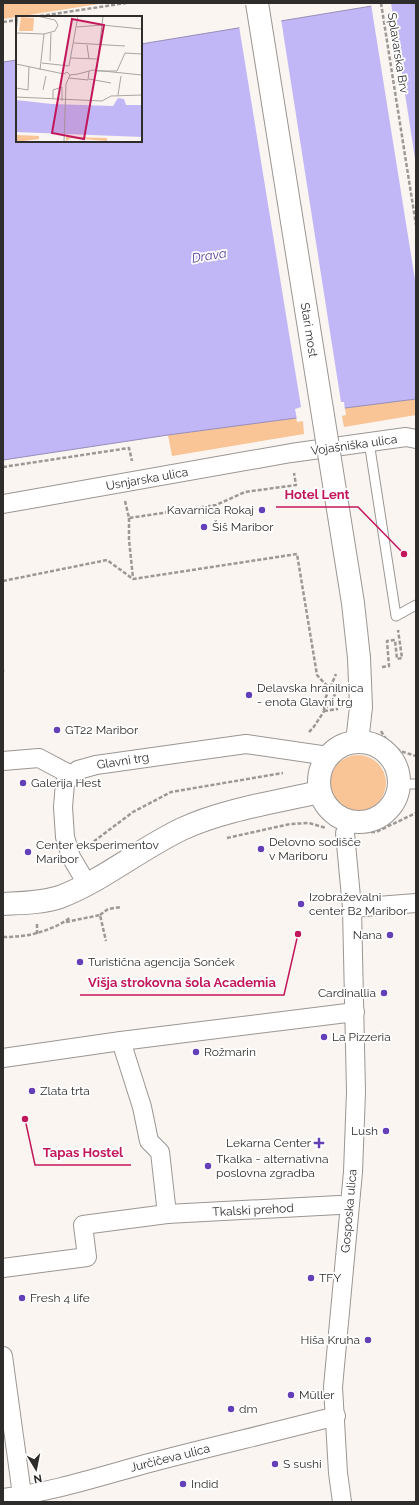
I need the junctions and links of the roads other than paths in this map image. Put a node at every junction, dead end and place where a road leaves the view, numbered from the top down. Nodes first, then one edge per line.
1 (257, 3) edge
2 (416, 440) edge
3 (369, 442) junction
4 (291, 453) joint
5 (3, 504) edge
6 (416, 605) edge
7 (357, 742) junction
8 (328, 756) junction
9 (3, 761) edge
10 (71, 775) junction
11 (408, 784) edge
12 (319, 792) junction
13 (345, 833) road end
14 (87, 884) junction
15 (416, 903) edge
16 (3, 904) edge
17 (352, 914) junction
18 (355, 1012) junction
19 (121, 1041) junction
20 (3, 1058) edge
21 (339, 1206) dead end
22 (167, 1214) junction
23 (3, 1268) edge
24 (3, 1356) edge
25 (336, 1416) junction
26 (3, 1498) edge
27 (23, 1499) edge
28 (342, 1502) edge

1 - 7 street, Stari most, bridge
2 - 3 street, Vojašniška ulica
3 - 4 street, Vojašniška ulica
3 - 6 lane
4 - 5 street, Usnjarska ulica
7 - 8 street
7 - 11 street
8 - 10 street, Glavni trg
8 - 12 street
9 - 10 street
10 - 14 street
11 - 12 street
12 - 14 street
13 - 17 street
14 - 16 street
15 - 17 street
17 - 18 street, Gosposka ulica
18 - 19 street
18 - 25 street, Gosposka ulica
19 - 20 street
19 - 22 street
21 - 22 street, Tkalski prehod
22 - 23 street, Tkalski prehod
24 - 27 street
25 - 27 street, Jurčičeva ulica
25 - 28 street, Gosposka ulica
26 - 27 street, Jurčičeva ulica

